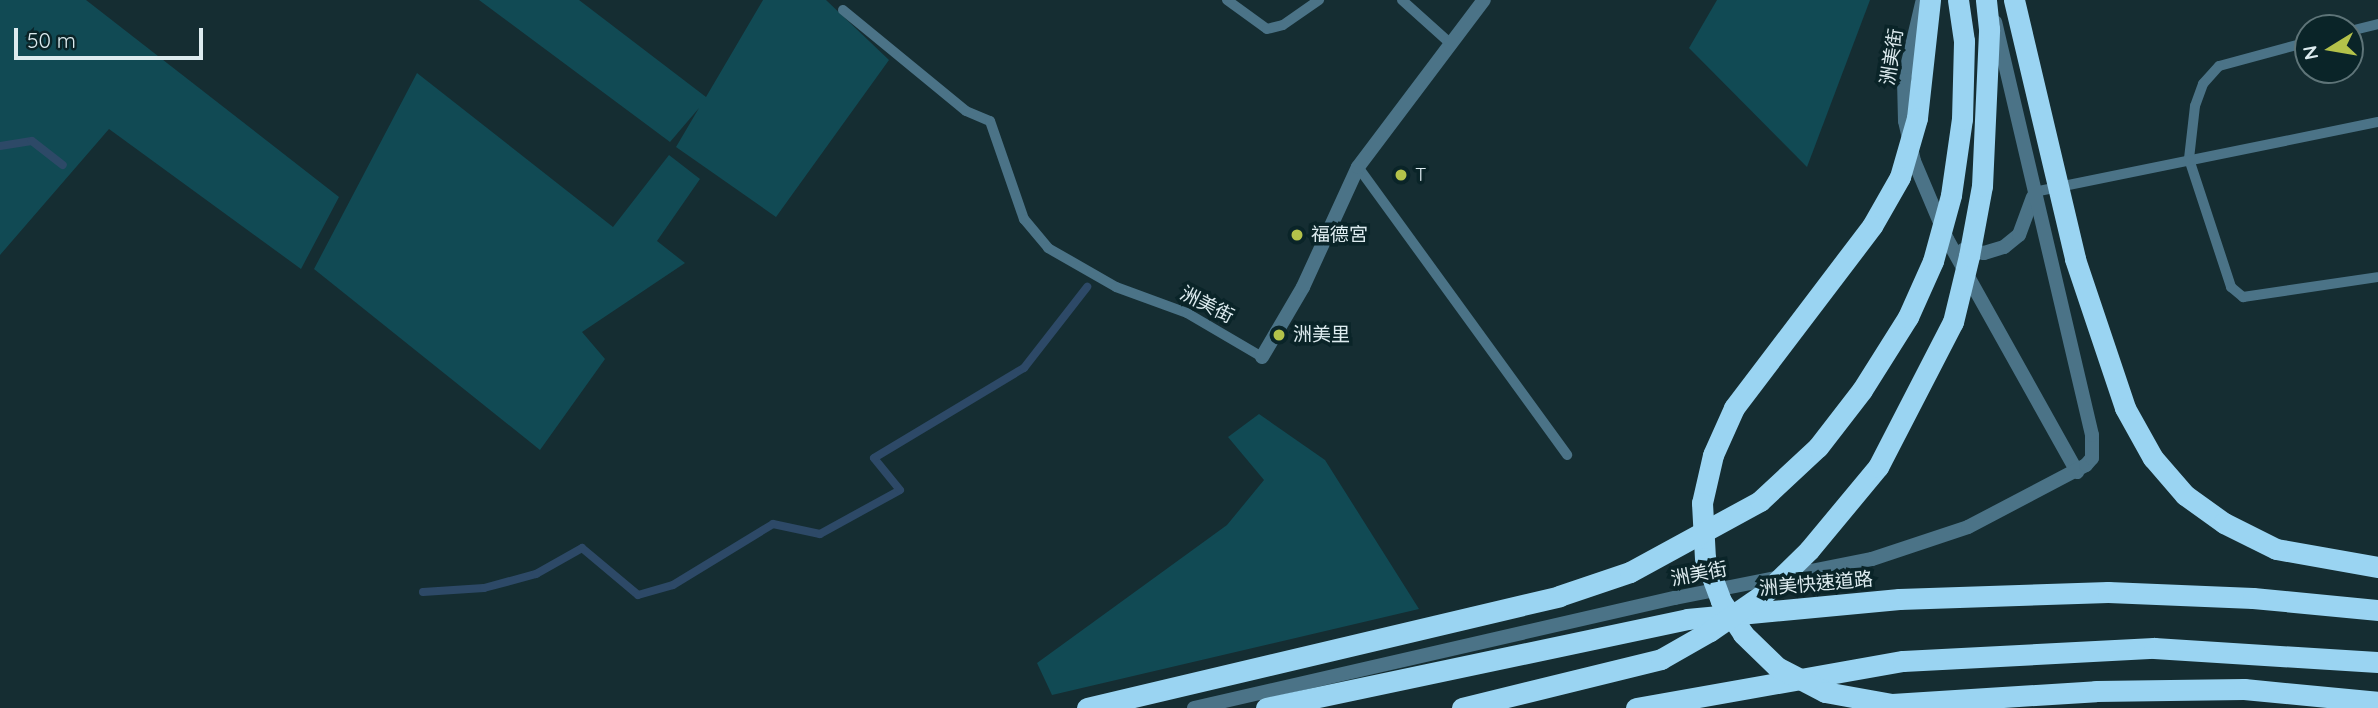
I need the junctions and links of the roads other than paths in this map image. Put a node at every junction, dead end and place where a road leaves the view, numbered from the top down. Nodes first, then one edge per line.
1 (1227, 0) edge
2 (1319, 0) edge
3 (1402, 0) edge
4 (1485, 0) edge
5 (1923, 0) edge
6 (1930, 0) edge
7 (1958, 0) edge
8 (1988, 0) edge
9 (2014, 0) edge
10 (843, 10) dead end
11 (1452, 45) junction
12 (2294, 46) edge
13 (2378, 122) edge
14 (2189, 159) junction
15 (1358, 167) junction
16 (2034, 192) junction
17 (1947, 239) junction
18 (2378, 277) edge
19 (1262, 357) joint
20 (1567, 455) dead end
21 (2077, 472) junction
22 (2378, 567) edge
23 (2378, 610) edge
24 (2378, 662) edge
25 (2378, 702) edge
26 (1087, 708) edge
27 (1194, 708) edge
28 (1266, 708) edge
29 (1462, 708) edge
30 (1636, 708) edge

1 - 2 lane
3 - 11 lane
4 - 11 street, 洲美街
5 - 17 street, 洲美街
6 - 25 highway, bridge
7 - 26 highway, bridge
8 - 16 street
8 - 29 highway, bridge
9 - 22 highway, bridge
10 - 19 lane, 洲美街
11 - 15 street, 洲美街
12 - 14 lane
13 - 14 lane
14 - 16 lane
14 - 18 lane
15 - 19 street, 洲美街
15 - 20 lane
16 - 17 street
16 - 21 street
17 - 21 street, 洲美街
21 - 27 street, 洲美街
23 - 28 highway, 洲美快速道路, bridge
24 - 30 highway

